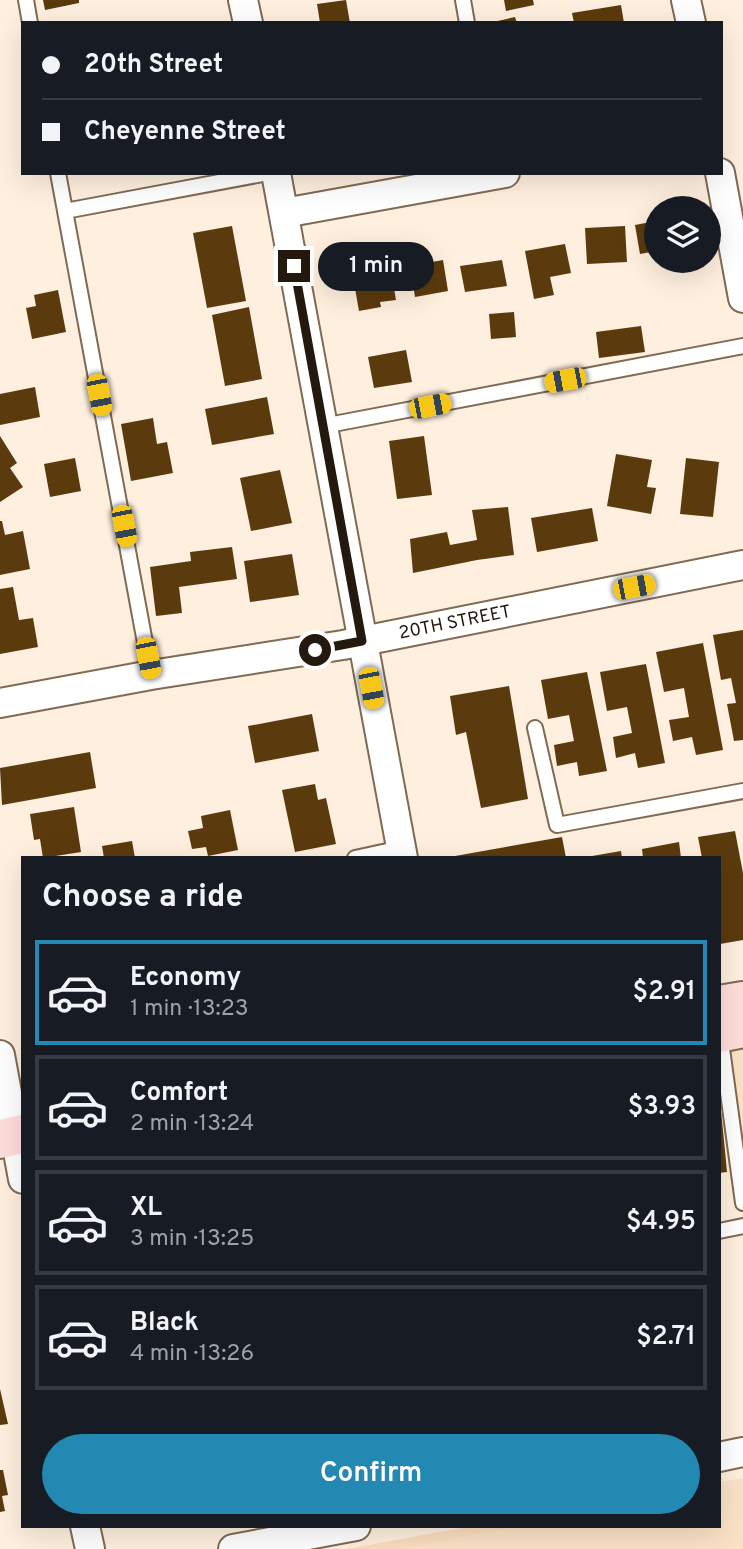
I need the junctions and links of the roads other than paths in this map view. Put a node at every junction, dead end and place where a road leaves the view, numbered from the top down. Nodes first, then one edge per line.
1 (26, 0) edge
2 (243, 0) edge
3 (463, 0) edge
4 (686, 0) edge
5 (30, 21) edge
6 (248, 21) edge
7 (467, 21) edge
8 (691, 21) edge
9 (58, 175) edge
10 (257, 175) edge
11 (276, 175) edge
12 (493, 175) edge
13 (720, 175) edge
14 (65, 211) junction
15 (284, 213) junction
16 (743, 298) edge
17 (743, 346) edge
18 (323, 426) junction
19 (743, 565) edge
20 (362, 641) junction
21 (152, 675) junction
22 (0, 703) edge
23 (535, 728) dead end
24 (743, 791) edge
25 (402, 853) edge
26 (374, 856) edge
27 (743, 1001) edge
28 (721, 1005) edge
29 (743, 1028) edge
30 (721, 1032) edge
31 (721, 1046) edge
32 (0, 1055) edge
33 (15, 1153) edge
34 (743, 1203) edge
35 (743, 1226) edge
36 (721, 1231) edge
37 (743, 1452) edge
38 (721, 1457) edge
39 (85, 1528) edge
40 (345, 1528) edge
41 (90, 1549) edge
42 (233, 1549) edge

1 - 5 lane
2 - 6 street
3 - 7 lane
4 - 8 street
9 - 14 lane
10 - 14 lane
11 - 15 street
12 - 15 street
13 - 16 street
14 - 21 lane
15 - 18 street
17 - 18 lane
18 - 20 street
19 - 20 street, 20TH STREET
20 - 21 street, 20TH STREET
20 - 25 street
21 - 22 street, 20TH STREET
23 - 24 lane
25 - 26 lane
27 - 28 main road
29 - 30 main road
31 - 34 lane
32 - 33 street
35 - 36 lane
37 - 38 street
39 - 41 street
40 - 42 street

